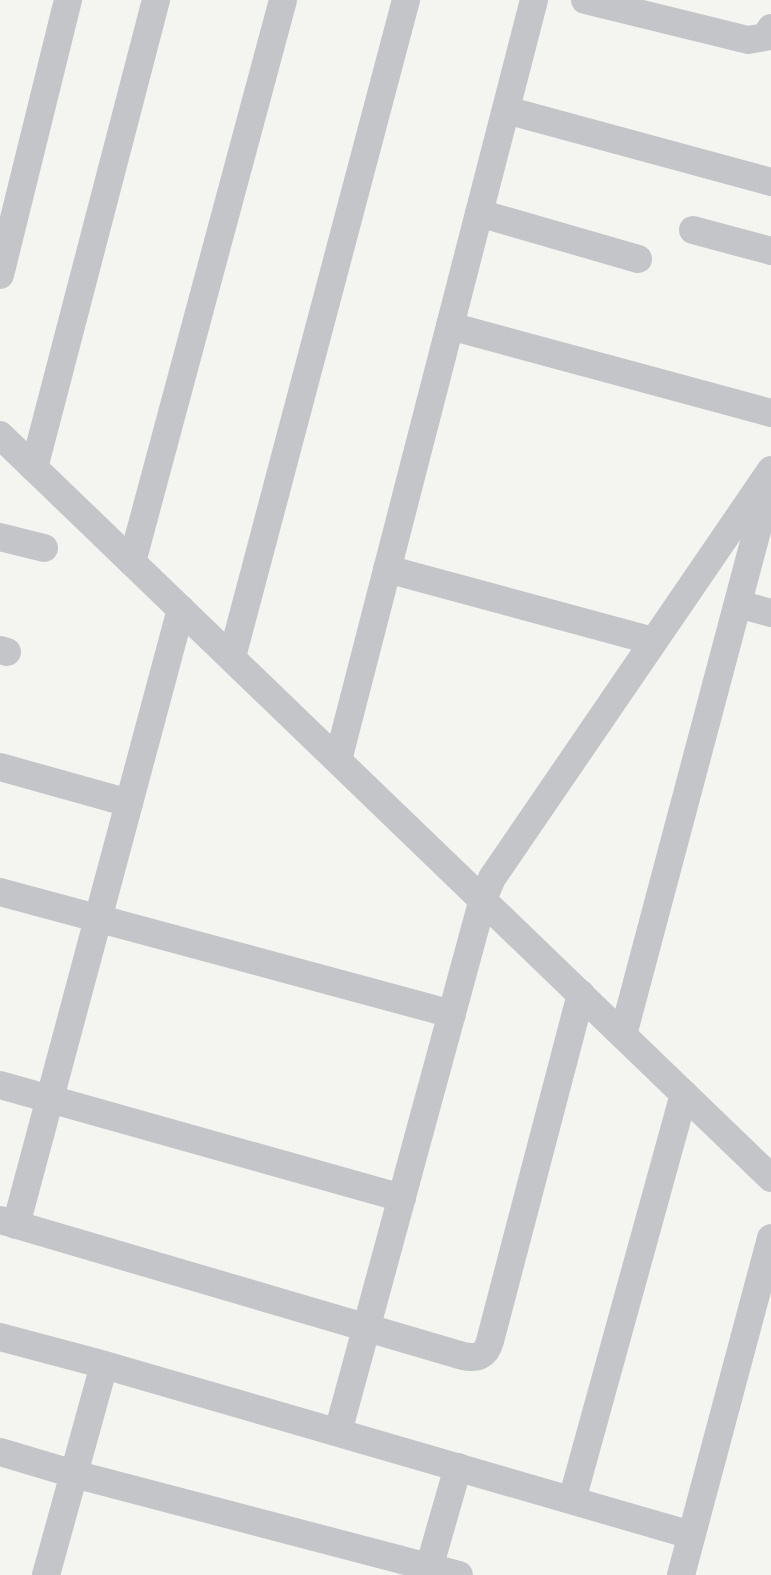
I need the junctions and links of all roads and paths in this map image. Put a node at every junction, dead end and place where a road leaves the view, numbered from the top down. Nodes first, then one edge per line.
1 (68, 0) edge
2 (156, 0) edge
3 (283, 0) edge
4 (406, 0) edge
5 (534, 0) edge
6 (585, 0) edge
7 (656, 9) edge
8 (771, 28) edge
9 (506, 110) junction
10 (771, 182) edge
11 (480, 213) junction
12 (692, 230) dead end
13 (771, 251) edge
14 (638, 259) dead end
15 (0, 275) edge
16 (450, 326) junction
17 (771, 413) edge
18 (0, 435) edge
19 (34, 468) junction
20 (771, 470) edge
21 (771, 480) edge
22 (0, 537) edge
23 (44, 548) dead end
24 (132, 562) junction
25 (387, 569) junction
26 (738, 604) junction
27 (181, 609) junction
28 (771, 613) edge
29 (653, 641) junction
30 (232, 657) junction
31 (338, 760) junction
32 (0, 767) edge
33 (129, 803) junction
34 (0, 892) edge
35 (483, 899) junction
36 (98, 919) junction
37 (581, 994) junction
38 (452, 1014) junction
39 (623, 1035) junction
40 (0, 1085) edge
41 (684, 1094) junction
42 (50, 1099) junction
43 (771, 1178) edge
44 (402, 1198) junction
45 (8, 1223) edge
46 (771, 1238) edge
47 (367, 1328) junction
48 (0, 1337) edge
49 (104, 1365) junction
50 (338, 1432) junction
51 (0, 1452) edge
52 (458, 1467) junction
53 (74, 1474) junction
54 (572, 1500) junction
55 (691, 1535) junction
56 (428, 1571) edge
57 (46, 1575) edge
58 (459, 1575) edge
59 (681, 1575) edge

1 - 15 street
2 - 19 street
3 - 24 street
4 - 30 street
5 - 9 street
6 - 7 street
7 - 8 street
9 - 10 street
9 - 11 street
11 - 14 street
11 - 16 street
12 - 13 street
16 - 17 street
16 - 25 street
18 - 19 street
19 - 24 street
20 - 29 street
21 - 26 street
22 - 23 street
24 - 27 street
25 - 29 street
25 - 31 street
26 - 28 street
26 - 39 street
27 - 30 street
27 - 33 street
29 - 35 street
30 - 31 street
31 - 35 street
32 - 33 street
33 - 36 street
34 - 36 street
35 - 37 street
35 - 38 street
36 - 38 street
36 - 42 street
37 - 39 street
37 - 47 street
38 - 44 street
39 - 41 street
40 - 42 street
41 - 43 street
41 - 54 street
42 - 44 street
42 - 45 street
44 - 47 street
45 - 47 street
46 - 55 street
47 - 50 street
48 - 49 street
49 - 50 street
49 - 53 street
50 - 52 street
51 - 53 street
52 - 54 street
52 - 56 street
53 - 56 street
53 - 57 street
54 - 55 street
55 - 59 street
56 - 58 street

